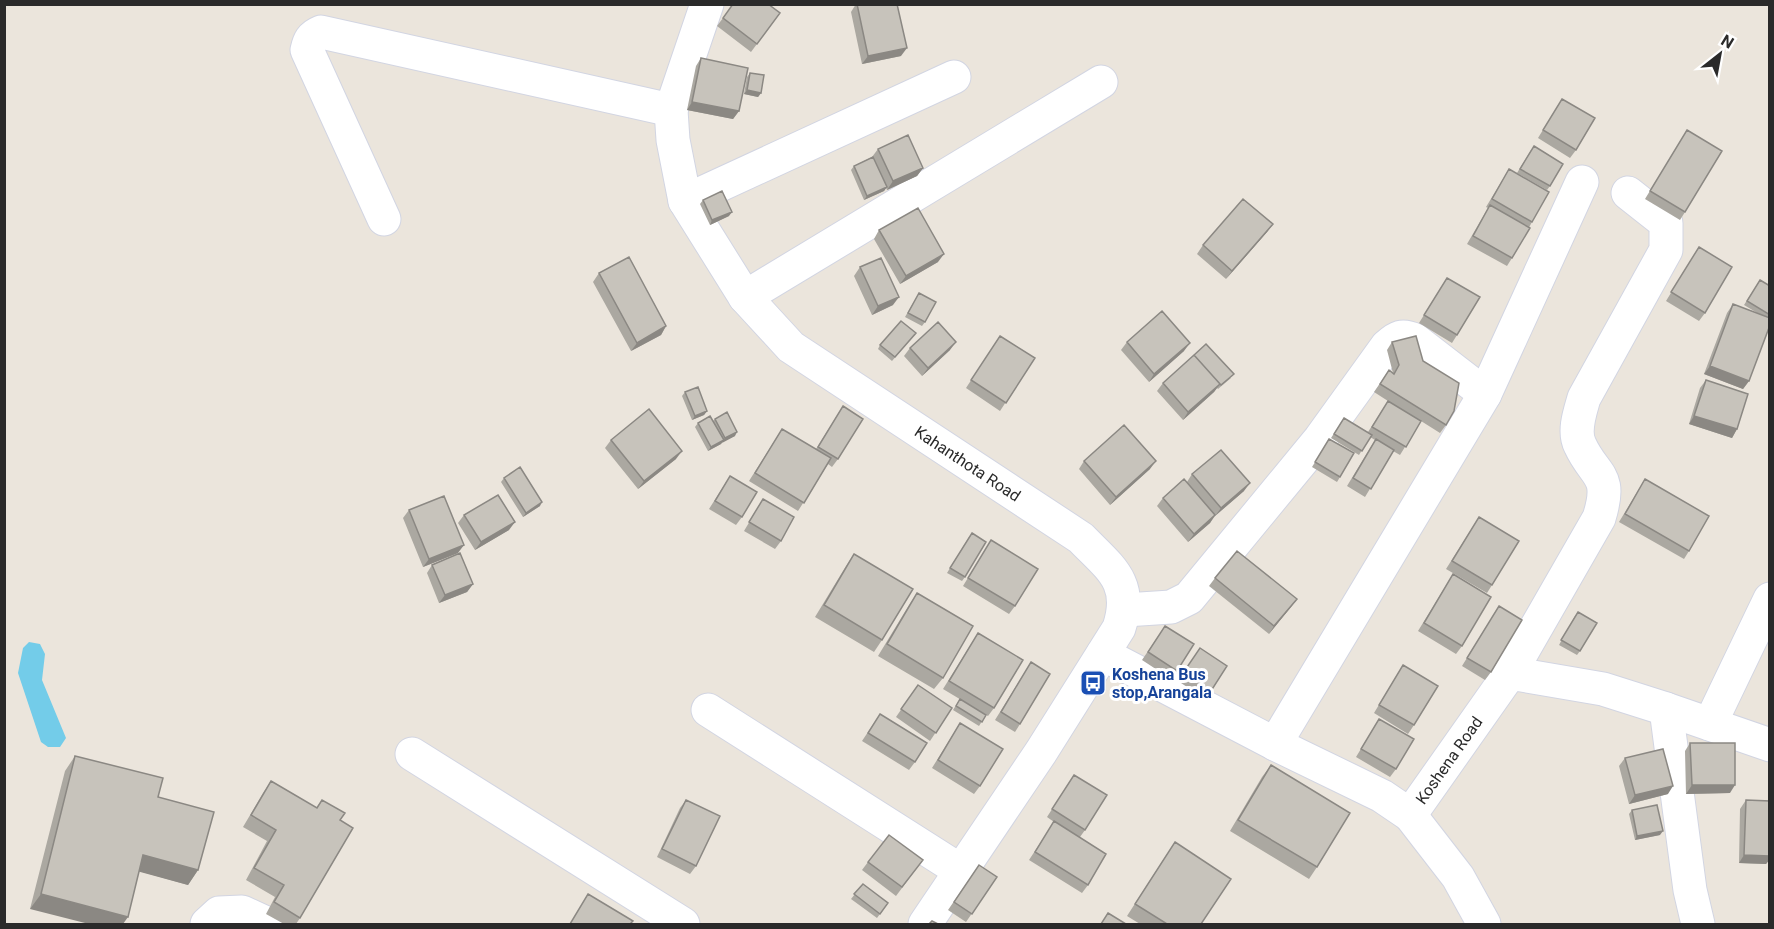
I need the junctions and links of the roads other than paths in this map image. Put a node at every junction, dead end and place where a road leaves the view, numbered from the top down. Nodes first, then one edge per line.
1 (707, 4) edge
2 (954, 77) dead end
3 (1101, 81) dead end
4 (671, 110) junction
5 (1582, 182) dead end
6 (1628, 193) dead end
7 (685, 201) junction
8 (384, 219) dead end
9 (745, 297) junction
10 (1485, 394) junction
11 (1770, 599) edge
12 (1125, 610) junction
13 (1103, 654) junction
14 (1510, 673) junction
15 (1666, 709) junction
16 (708, 710) dead end
17 (1710, 724) junction
18 (1275, 744) junction
19 (1770, 746) edge
20 (412, 754) dead end
21 (1410, 815) junction
22 (961, 871) junction
23 (207, 924) edge
24 (268, 924) edge
25 (683, 924) edge
26 (926, 924) edge
27 (1484, 924) edge
28 (1698, 924) edge

1 - 4 street, Kahanthota Road
2 - 7 street
3 - 9 street
4 - 7 street, Kahanthota Road
4 - 8 street
5 - 10 street
6 - 14 street, Koshena Road
7 - 9 street, Kahanthota Road
9 - 12 street, Kahanthota Road
10 - 12 street
10 - 18 street
11 - 17 street
12 - 13 street
13 - 18 street, Koshena Road
13 - 22 street
14 - 15 street
14 - 21 street, Koshena Road
15 - 17 street
15 - 28 street
16 - 22 street
17 - 19 street
18 - 21 street, Koshena Road
20 - 25 street
21 - 27 street
22 - 26 street
23 - 24 street

